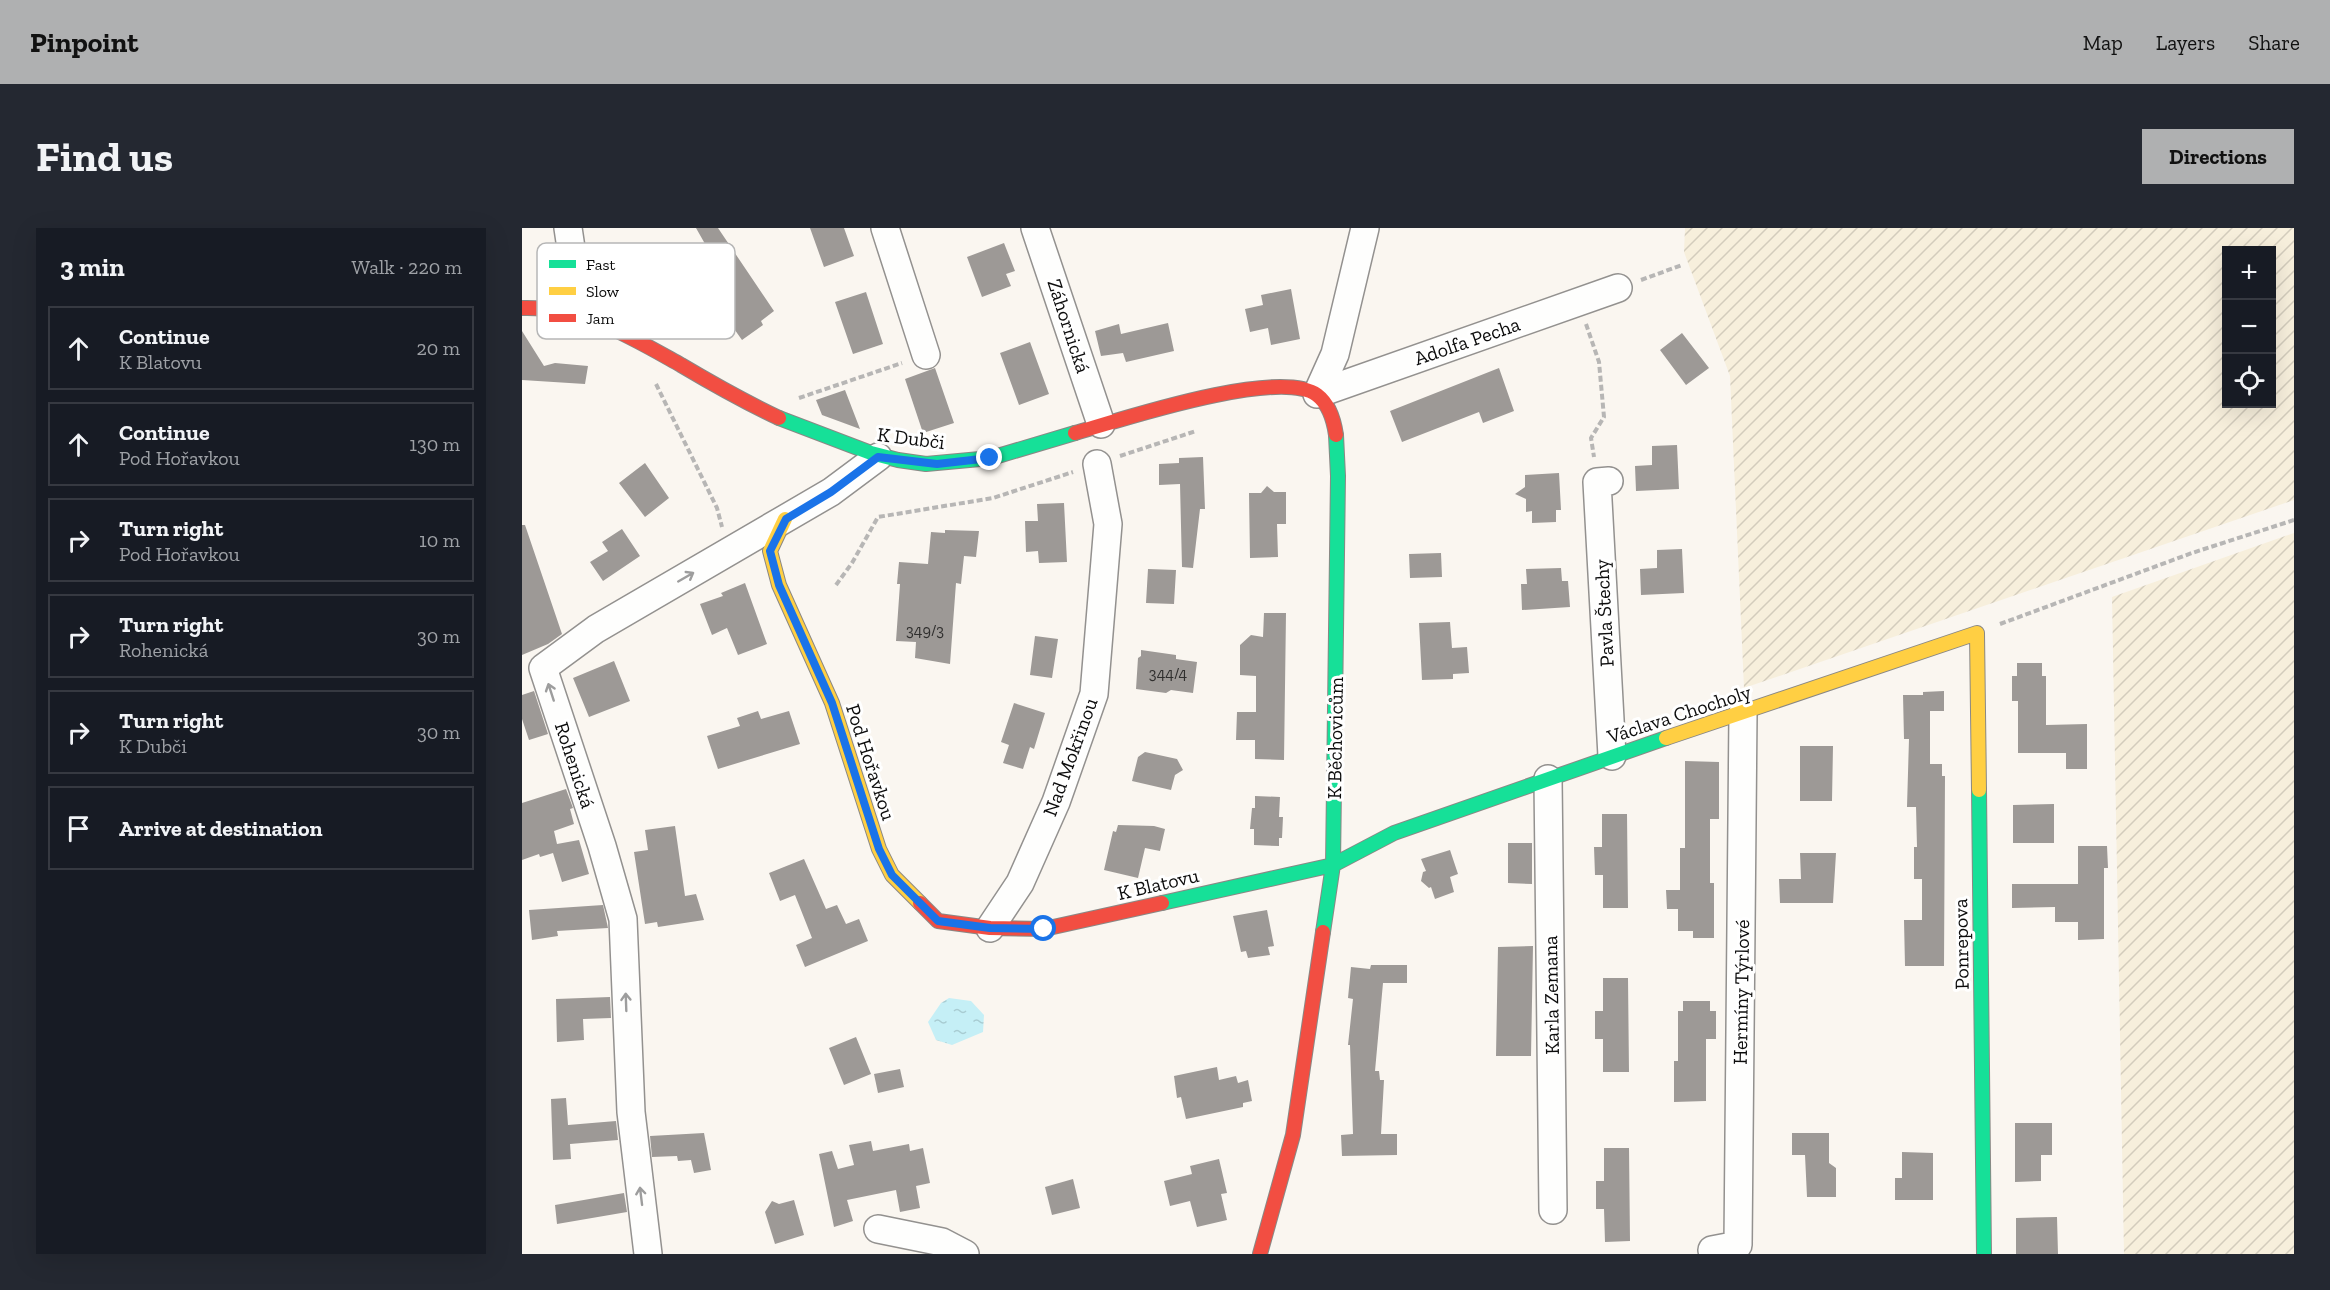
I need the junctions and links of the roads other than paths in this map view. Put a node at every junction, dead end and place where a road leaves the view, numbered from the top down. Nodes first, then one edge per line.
1 (568, 228) edge
2 (885, 228) edge
3 (1035, 228) edge
4 (1365, 228) edge
5 (570, 243) edge
6 (1618, 288) road end
7 (537, 306) edge
8 (522, 308) edge
9 (632, 339) edge
10 (926, 355) road end
11 (1317, 394) junction
12 (1101, 424) junction
13 (878, 457) junction
14 (1097, 464) dead end
15 (1603, 481) road end
16 (786, 519) junction
17 (1977, 633) joint
18 (1743, 713) junction
19 (1612, 756) junction
20 (1548, 779) junction
21 (1394, 833) joint
22 (1333, 865) junction
23 (990, 928) junction
24 (1553, 1210) dead end
25 (878, 1229) dead end
26 (1712, 1251) dead end
27 (648, 1254) edge
28 (964, 1254) edge
29 (1260, 1254) edge
30 (1984, 1254) edge

1 - 5 street
2 - 10 street
3 - 12 street, Záhornická
4 - 11 street
6 - 11 street, Adolfa Pecha
7 - 8 street, K Dubči
9 - 13 street, K Dubči
11 - 12 street, K Dubči
11 - 22 street, K Běchovicům
12 - 13 street, K Dubči
13 - 16 street, Rohenická
14 - 23 street, Nad Mokřinou
15 - 19 street, Pavla Štechy
16 - 23 street, Pod Hořavkou
27 -> 16 street, Rohenická
17 - 18 street, Václava Chocholy
17 - 30 street, Ponrepova
18 - 19 street, Václava Chocholy
18 - 26 street, Hermíny Týrlové
19 - 20 street, Václava Chocholy
20 - 21 street, Václava Chocholy
20 - 24 street, Karla Zemana
21 - 22 street, K Blatovu
22 - 23 street, K Blatovu
22 - 29 street, K Běchovicům
25 - 28 street

